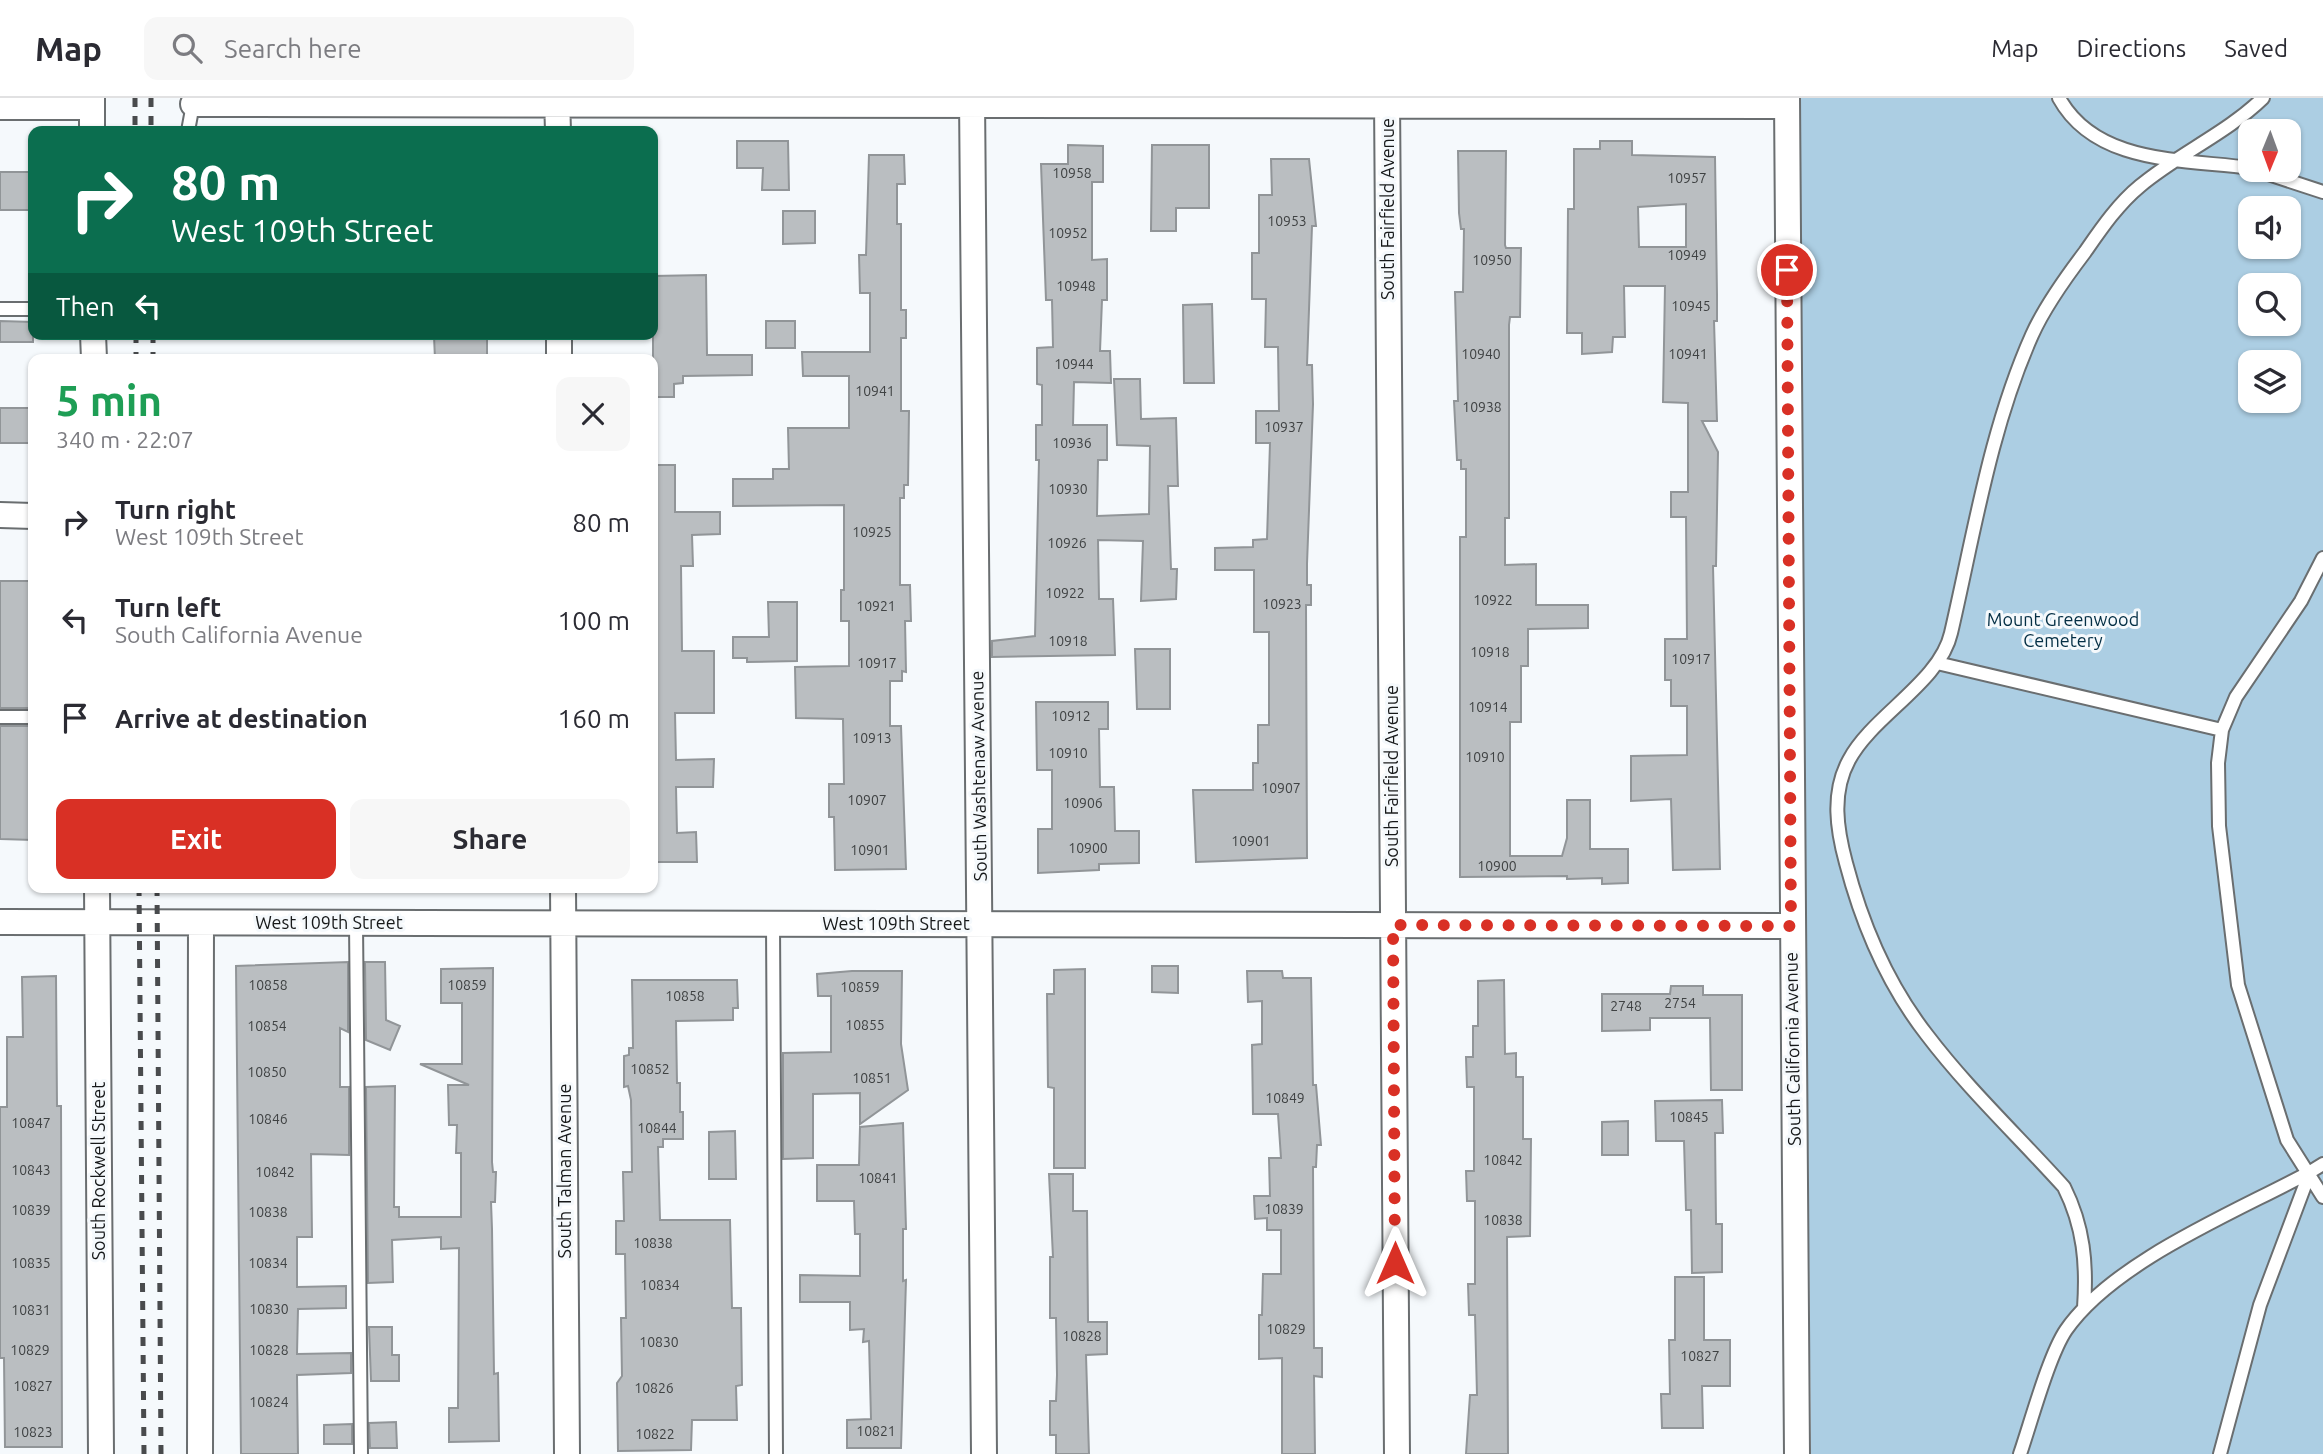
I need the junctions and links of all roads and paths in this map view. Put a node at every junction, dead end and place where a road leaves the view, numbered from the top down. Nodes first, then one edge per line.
1 (2059, 98) edge
2 (2263, 98) edge
3 (557, 100) edge
4 (972, 101) edge
5 (1387, 102) edge
6 (1787, 102) edge
7 (193, 104) joint
8 (0, 107) edge
9 (92, 112) edge
10 (189, 126) edge
11 (558, 126) edge
12 (2177, 161) junction
13 (2238, 167) edge
14 (2293, 182) edge
15 (2323, 192) edge
16 (0, 309) edge
17 (28, 309) edge
18 (0, 516) edge
19 (28, 516) edge
20 (2323, 558) edge
21 (1937, 663) junction
22 (0, 717) edge
23 (28, 717) edge
24 (2222, 730) junction
25 (97, 893) edge
26 (564, 893) edge
27 (0, 922) edge
28 (97, 923) junction
29 (201, 923) junction
30 (356, 923) junction
31 (564, 923) junction
32 (773, 924) junction
33 (981, 925) junction
34 (1393, 925) junction
35 (1791, 926) junction
36 (2323, 1164) edge
37 (2310, 1172) junction
38 (2323, 1197) edge
39 (2084, 1308) junction
40 (102, 1454) edge
41 (201, 1454) edge
42 (361, 1454) edge
43 (568, 1454) edge
44 (776, 1454) edge
45 (984, 1454) edge
46 (1396, 1454) edge
47 (1797, 1454) edge
48 (2020, 1454) edge
49 (2220, 1454) edge

1 - 12 lane
2 - 12 lane
3 - 4 street
3 - 7 street
3 - 11 street
4 - 5 street
4 - 33 street, South Washtenaw Avenue
5 - 6 street
5 - 34 street, South Fairfield Avenue
6 - 35 street, South California Avenue
7 - 10 lane
8 - 9 street
12 - 13 lane
12 - 21 lane
14 - 15 lane
16 - 17 lane
18 - 19 street
20 - 24 lane
21 - 24 lane
21 - 39 lane
22 - 23 lane
24 - 37 lane
25 - 28 street, South Rockwell Street
26 - 31 street, South Talman Avenue
27 - 28 street, West 109th Street
28 - 29 street, West 109th Street
28 - 40 street, South Rockwell Street
29 - 30 street, West 109th Street
29 - 41 street
30 - 31 street, West 109th Street
30 - 42 lane
31 - 32 street, West 109th Street
31 - 43 street, South Talman Avenue
32 - 33 street, West 109th Street
32 - 44 lane
33 - 34 street, West 109th Street
33 - 45 street, South Washtenaw Avenue
34 - 35 street, West 109th Street
34 - 46 street, South Fairfield Avenue
35 - 47 street, South California Avenue
36 - 37 lane
37 - 38 lane
37 - 39 lane
37 - 49 lane
39 - 48 lane

